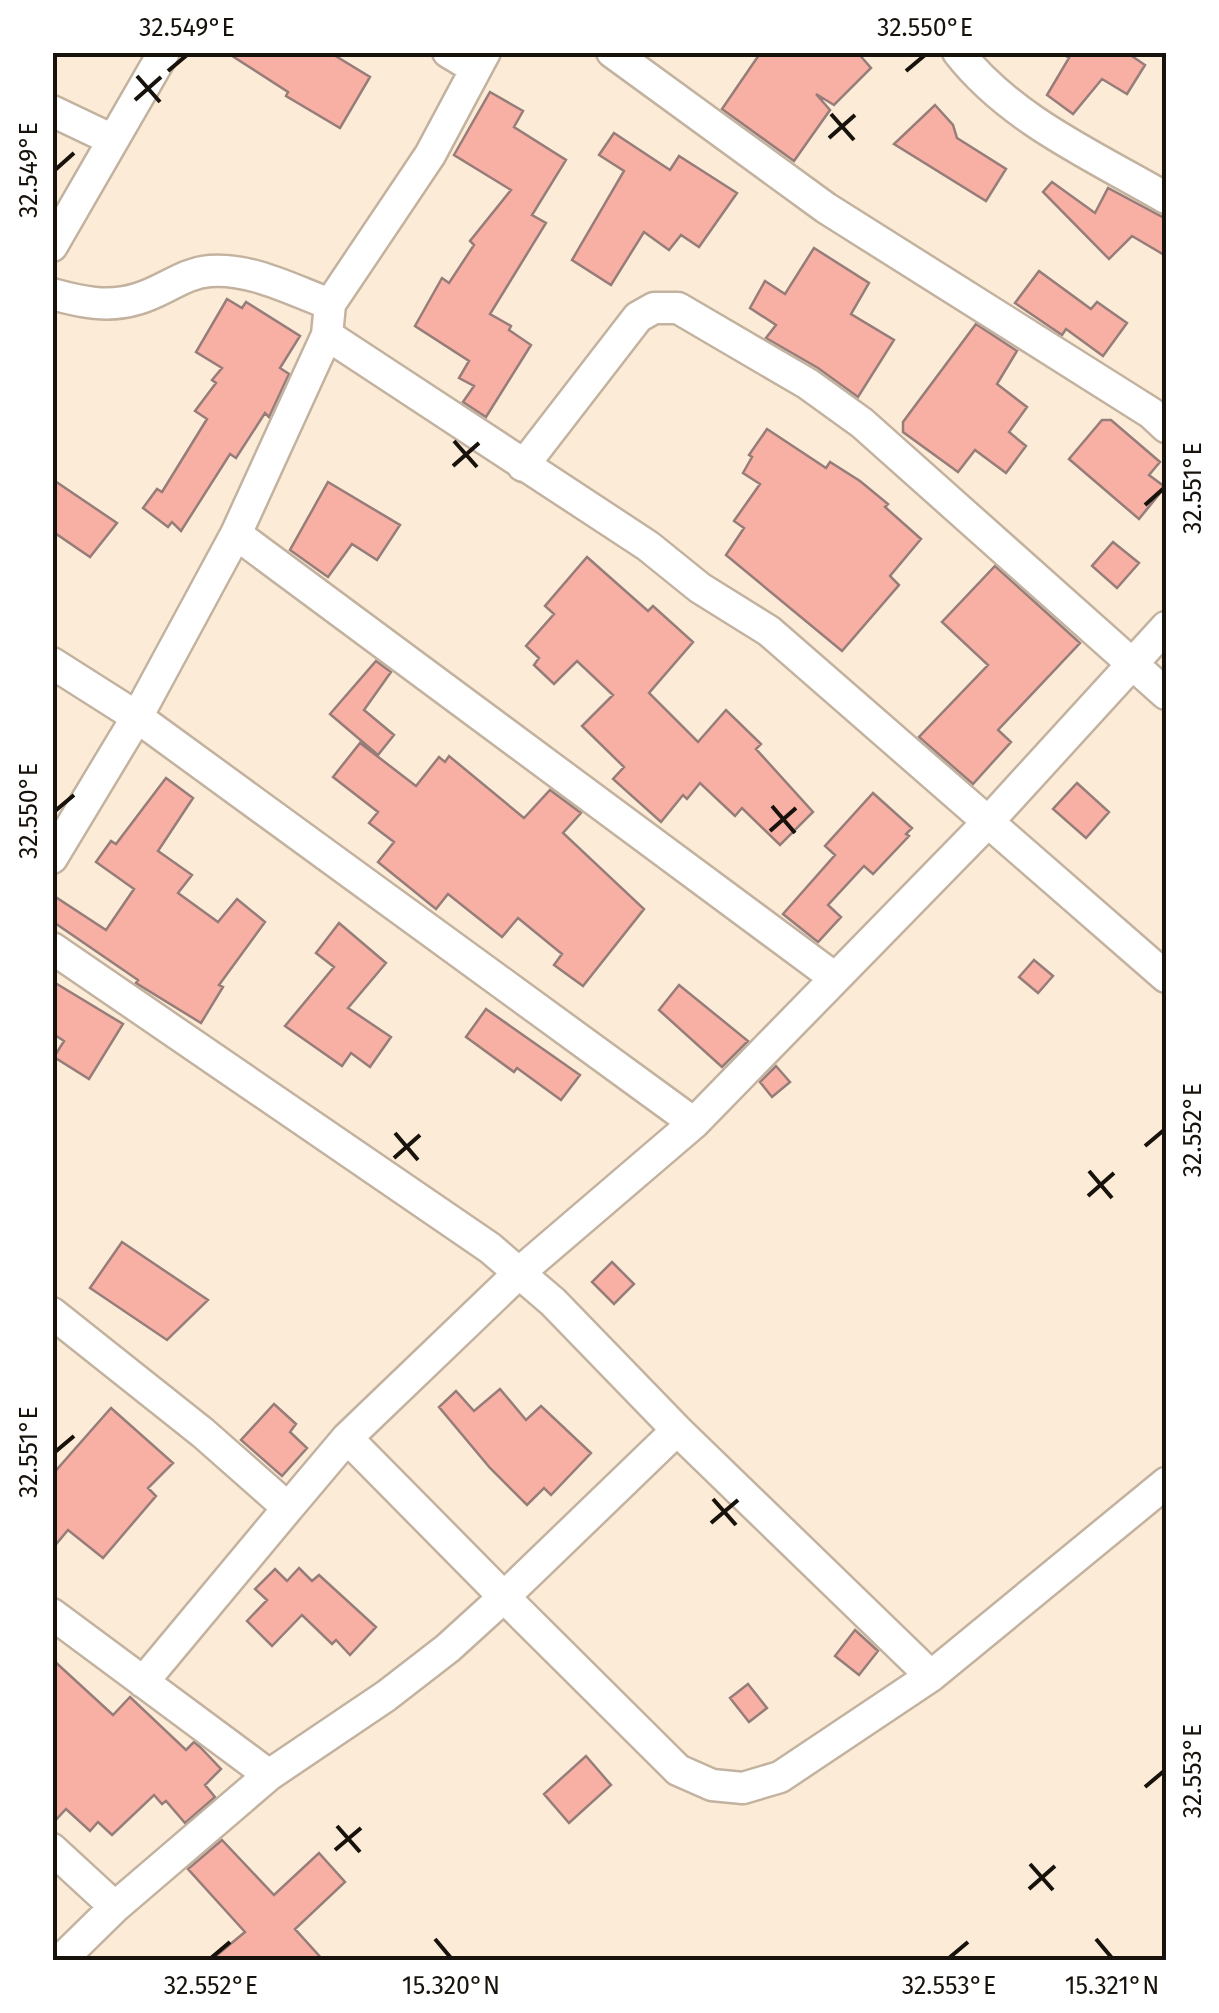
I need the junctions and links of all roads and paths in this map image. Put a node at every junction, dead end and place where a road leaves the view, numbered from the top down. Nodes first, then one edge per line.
1 (164, 52) edge
2 (448, 52) edge
3 (612, 52) edge
4 (958, 52) edge
5 (480, 61) edge
6 (52, 111) edge
7 (113, 140) junction
8 (1166, 198) edge
9 (52, 246) edge
10 (52, 294) edge
11 (330, 304) junction
12 (327, 335) junction
13 (1166, 426) edge
14 (522, 466) junction
15 (236, 534) junction
16 (1166, 627) edge
17 (52, 663) edge
18 (1132, 664) junction
19 (1166, 694) edge
20 (137, 717) junction
21 (986, 823) junction
22 (52, 858) edge
23 (52, 948) edge
24 (1166, 977) edge
25 (835, 978) junction
26 (694, 1123) junction
27 (520, 1272) junction
28 (52, 1313) edge
29 (677, 1430) junction
30 (347, 1438) junction
31 (1166, 1483) edge
32 (288, 1508) junction
33 (504, 1597) junction
34 (52, 1614) edge
35 (932, 1676) junction
36 (143, 1682) junction
37 (269, 1775) junction
38 (52, 1848) edge
39 (115, 1906) junction
40 (61, 1960) edge

1 - 7 street
2 - 5 street
3 - 13 street
4 - 8 street
5 - 11 street
6 - 7 street
7 - 9 street
10 - 11 street
11 - 12 street
12 - 14 street
12 - 15 street
14 - 18 street
14 - 21 street
15 - 20 street
15 - 25 street
16 - 18 street
17 - 20 street
18 - 19 street
18 - 21 street
20 - 22 street
20 - 26 street
21 - 24 street
21 - 25 street
23 - 27 street
25 - 26 street
26 - 27 street
27 - 29 street
27 - 30 street
28 - 32 street
29 - 33 street
29 - 35 street
30 - 32 street
30 - 33 street
31 - 35 street
32 - 36 street
33 - 35 street
33 - 37 street
34 - 36 street
36 - 37 street
37 - 39 street
38 - 39 street
39 - 40 street

